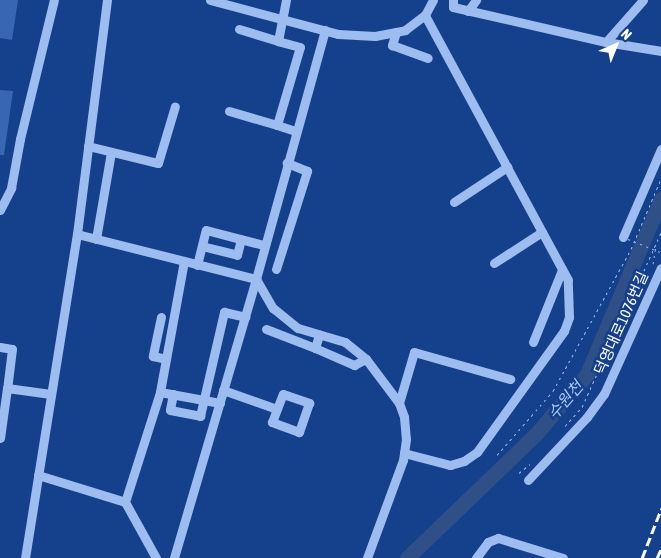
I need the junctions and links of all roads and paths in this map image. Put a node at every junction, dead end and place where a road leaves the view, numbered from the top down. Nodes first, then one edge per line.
1 (54, 0) edge
2 (107, 0) edge
3 (210, 0) edge
4 (286, 0) edge
5 (433, 0) edge
6 (454, 0) edge
7 (476, 0) edge
8 (643, 0) edge
9 (468, 11) junction
10 (424, 15) junction
11 (283, 18) junction
12 (240, 30) dead end
13 (324, 30) junction
14 (396, 32) junction
15 (278, 41) junction
16 (606, 42) junction
17 (661, 51) edge
18 (428, 58) dead end
19 (175, 106) dead end
20 (230, 111) dead end
21 (277, 125) junction
22 (296, 131) junction
23 (88, 146) junction
24 (661, 150) edge
25 (111, 152) junction
26 (286, 163) junction
27 (507, 167) junction
28 (661, 179) edge
29 (454, 202) dead end
30 (0, 210) edge
31 (542, 232) junction
32 (661, 233) edge
33 (77, 234) junction
34 (626, 238) joint
35 (96, 239) junction
36 (241, 239) junction
37 (263, 245) junction
38 (202, 246) junction
39 (661, 252) edge
40 (184, 261) junction
41 (494, 263) dead end
42 (197, 265) junction
43 (661, 268) edge
44 (276, 269) dead end
45 (562, 270) junction
46 (256, 279) junction
47 (160, 317) dead end
48 (245, 317) junction
49 (266, 329) dead end
50 (319, 335) junction
51 (532, 342) dead end
52 (0, 347) edge
53 (315, 348) junction
54 (166, 359) junction
55 (366, 359) junction
56 (510, 379) dead end
57 (7, 388) junction
58 (223, 390) junction
59 (160, 392) junction
60 (50, 394) junction
61 (173, 394) junction
62 (203, 400) junction
63 (220, 403) junction
64 (399, 403) junction
65 (277, 409) junction
66 (1, 425) edge
67 (564, 428) dead end
68 (0, 438) edge
69 (404, 453) junction
70 (497, 455) dead end
71 (534, 461) dead end
72 (519, 473) dead end
73 (38, 475) junction
74 (528, 480) dead end
75 (125, 502) junction
76 (25, 558) edge
77 (156, 558) edge
78 (174, 558) edge
79 (367, 558) edge
80 (476, 558) edge
81 (562, 558) edge

1 - 30 street
2 - 23 street
3 - 11 street
4 - 11 street
5 - 10 street
6 - 9 street
7 - 9 street
8 - 16 street
9 - 16 street
10 - 14 street
10 - 27 street
11 - 13 street
11 - 15 street
12 - 15 street
13 - 14 street
13 - 22 street
14 - 18 street
15 - 21 street
16 - 17 street
19 - 25 street
20 - 21 street
21 - 22 street
22 - 26 street
23 - 25 street
23 - 33 street
24 - 34 street
25 - 35 street
26 - 37 street
26 - 44 street
27 - 29 street
27 - 31 street
28 - 70 path
31 - 41 street
31 - 45 street
32 - 67 path
33 - 35 street
33 - 60 street
34 - 39 path, bridge
35 - 40 street
36 - 37 street
36 - 38 street
36 - 38 street
37 - 46 street
38 - 42 street
40 - 42 street
40 - 54 street
42 - 46 street
43 - 74 street, 덕영대로1076번길
45 - 51 street
45 - 69 street
46 - 48 street
46 - 50 street
47 - 54 street
48 - 58 street
48 - 62 street
49 - 53 street
50 - 53 street
50 - 55 street
52 - 57 street
53 - 55 street
54 - 59 street
55 - 64 street
56 - 64 street
57 - 60 street
57 - 66 street
58 - 63 street
58 - 65 street
59 - 61 street
59 - 75 street
60 - 73 street
61 - 62 street
61 - 62 street
62 - 63 street
63 - 78 street
64 - 69 street
65 - 65 street
66 - 68 street
69 - 79 street
71 - 72 path
73 - 75 street
73 - 76 street
75 - 77 street
80 - 81 street

